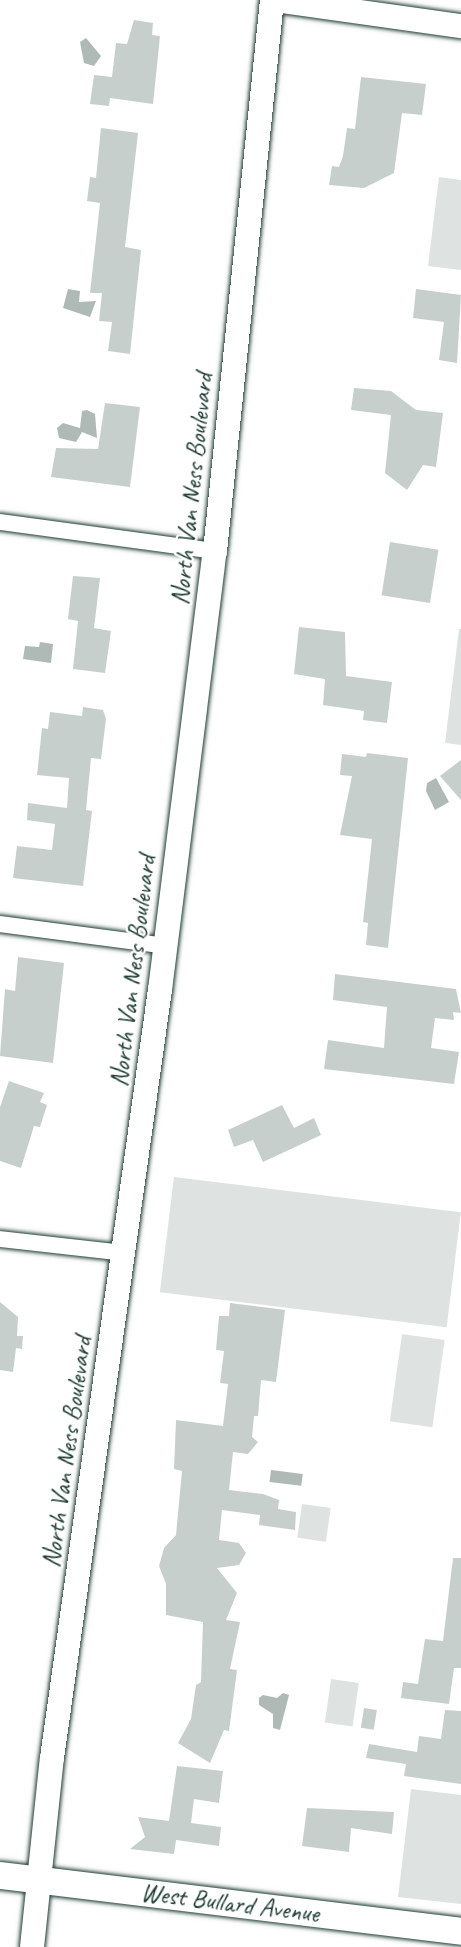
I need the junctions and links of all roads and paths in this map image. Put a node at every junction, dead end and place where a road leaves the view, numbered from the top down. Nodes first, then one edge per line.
1 (274, 0) edge
2 (461, 26) edge
3 (0, 522) edge
4 (215, 551) junction
5 (0, 924) edge
6 (166, 946) junction
7 (0, 1239) edge
8 (124, 1253) junction
9 (0, 1875) edge
10 (41, 1880) junction
11 (461, 1931) edge
12 (32, 1947) edge

1 - 2 street
1 - 4 street, North Van Ness Boulevard
3 - 4 street
4 - 6 street, North Van Ness Boulevard
5 - 6 street
6 - 8 street, North Van Ness Boulevard
7 - 8 street
8 - 10 street, North Van Ness Boulevard
9 - 10 main road, West Bullard Avenue
10 - 11 main road, West Bullard Avenue
10 - 12 street, North Van Ness Boulevard

